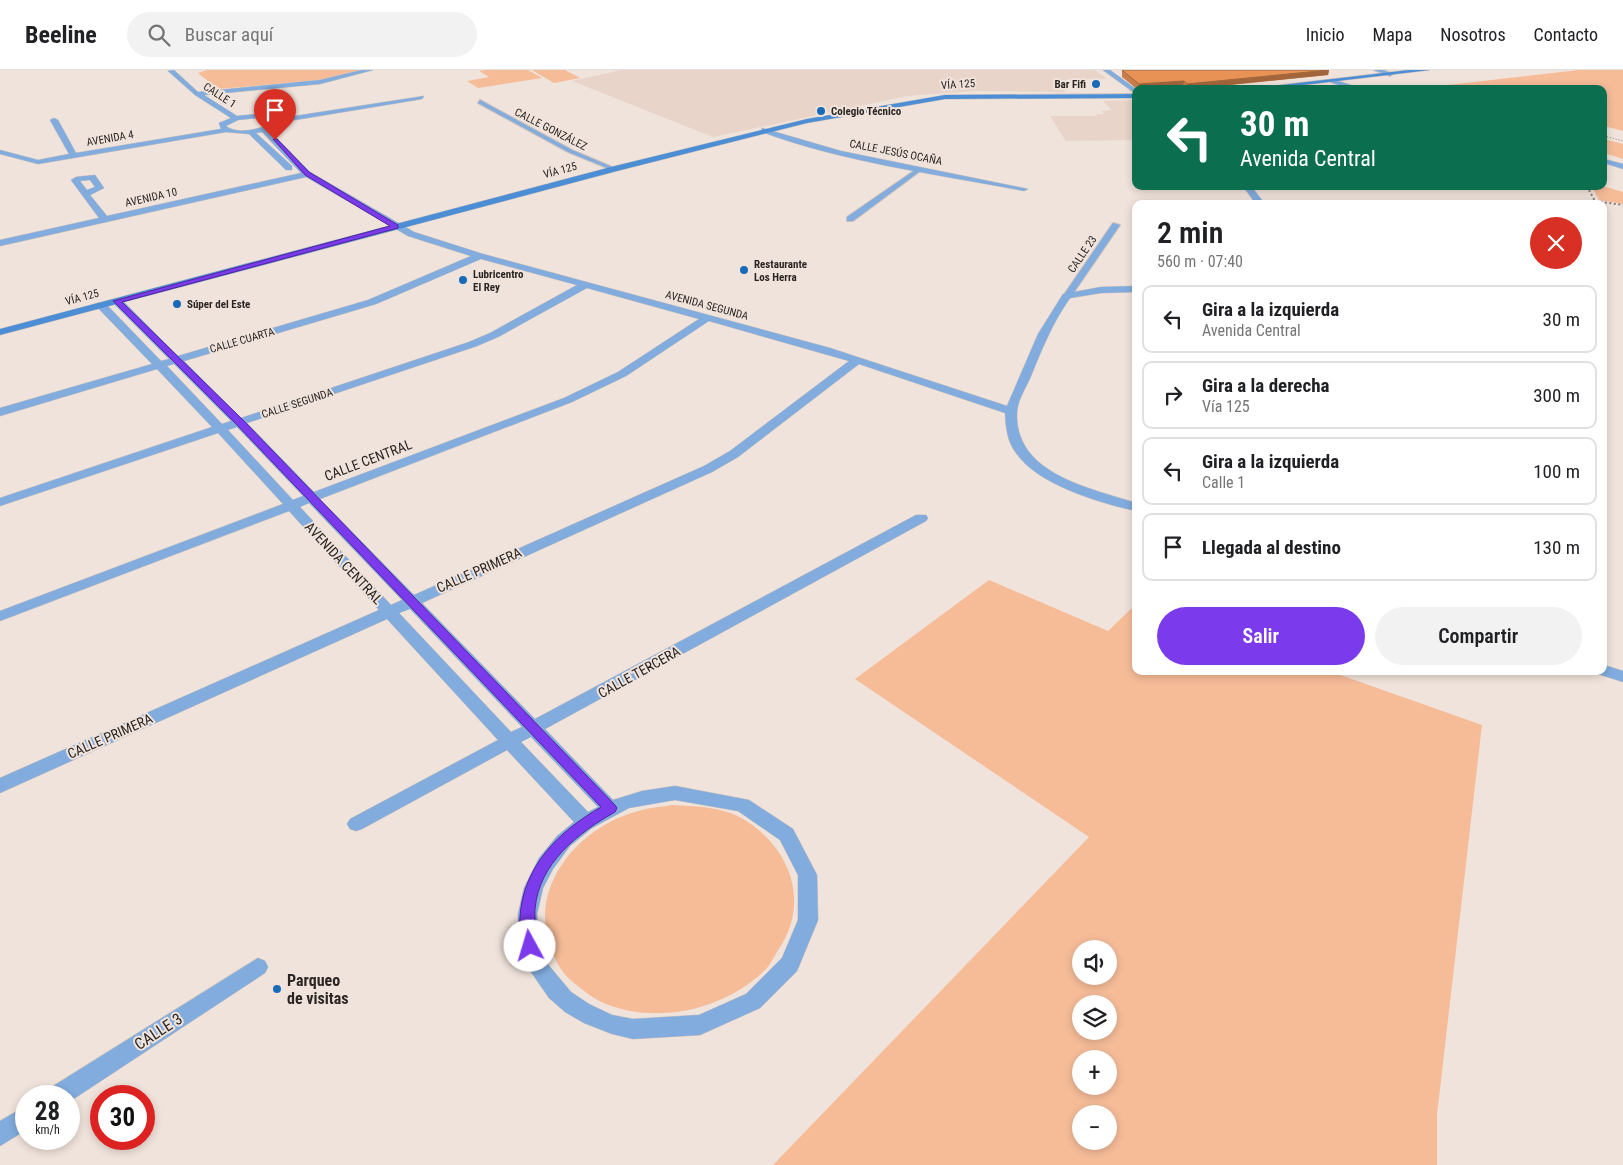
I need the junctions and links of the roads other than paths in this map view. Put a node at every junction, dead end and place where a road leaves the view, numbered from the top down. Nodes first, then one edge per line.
1 (161, 70) edge
2 (178, 70) edge
3 (370, 70) edge
4 (1106, 70) edge
5 (1377, 70) edge
6 (1428, 70) edge
7 (171, 71) edge
8 (1390, 74) junction
9 (1332, 80) junction
10 (1286, 85) edge
11 (1346, 85) edge
12 (202, 86) dead end
13 (1132, 91) edge
14 (208, 92) junction
15 (197, 94) junction
16 (1132, 94) edge
17 (422, 97) dead end
18 (480, 102) dead end
19 (233, 106) dead end
20 (241, 111) dead end
21 (249, 116) junction
22 (236, 118) junction
23 (54, 120) dead end
24 (280, 120) junction
25 (264, 129) junction
26 (226, 130) junction
27 (765, 130) junction
28 (250, 131) junction
29 (0, 152) edge
30 (74, 156) junction
31 (1607, 162) edge
32 (1623, 167) edge
33 (920, 168) junction
34 (614, 169) junction
35 (307, 174) junction
36 (296, 176) junction
37 (1024, 189) dead end
38 (1249, 190) edge
39 (85, 194) dead end
40 (1258, 200) edge
41 (104, 219) junction
42 (850, 219) dead end
43 (375, 225) junction
44 (1116, 225) dead end
45 (396, 226) junction
46 (0, 243) edge
47 (480, 256) junction
48 (585, 285) junction
49 (1132, 289) edge
50 (1067, 296) junction
51 (117, 301) junction
52 (101, 305) junction
53 (707, 318) junction
54 (0, 332) edge
55 (178, 359) junction
56 (858, 360) junction
57 (159, 364) junction
58 (1011, 411) junction
59 (0, 412) edge
60 (240, 422) junction
61 (220, 428) junction
62 (311, 497) junction
63 (0, 502) edge
64 (290, 505) junction
65 (1132, 506) edge
66 (921, 518) dead end
67 (412, 600) junction
68 (388, 610) junction
69 (0, 616) edge
70 (1607, 671) edge
71 (1623, 677) edge
72 (533, 730) junction
73 (509, 743) junction
74 (0, 786) edge
75 (610, 808) junction
76 (586, 822) junction
77 (356, 824) dead end
78 (258, 967) dead end
79 (75, 1085) edge
80 (15, 1124) edge
81 (0, 1134) edge

1 - 7 street
2 - 7 street
3 - 14 street
4 - 13 street
5 - 8 lane
6 - 8 main road
7 - 15 street, CALLE 1
8 - 9 main road
9 - 10 main road
9 - 11 street
12 - 14 street, CALLE 1
14 - 15 street
14 - 19 street, CALLE 1
15 - 22 street, CALLE 1
16 - 27 main road, VÍA 125
17 - 24 street
18 - 34 lane, CALLE GONZÁLEZ
20 - 21 street, CALLE 1
21 - 22 street
21 - 24 street
22 - 26 street
23 - 30 street
24 - 25 street
25 - 28 street, AVENIDA 4
25 - 35 street
26 - 28 street, AVENIDA 4
26 - 30 street, AVENIDA 4
27 - 33 street, CALLE JESÚS OCAÑA
27 - 34 main road, VÍA 125
28 - 36 street
29 - 30 street, AVENIDA 4
31 - 32 street
33 - 37 street, CALLE JESÚS OCAÑA
33 - 42 lane
34 - 45 main road, VÍA 125
35 - 36 street, AVENIDA 10
35 - 45 street
36 - 41 street, AVENIDA 10
36 - 43 street
38 - 40 street
39 - 41 street
41 - 46 street, AVENIDA 10
43 - 45 main road, VÍA 125
43 - 51 main road, VÍA 125
44 - 50 lane, CALLE 23
45 - 47 street, AVENIDA SEGUNDA
47 - 48 street, AVENIDA SEGUNDA
47 - 55 street, CALLE CUARTA
48 - 53 street, AVENIDA SEGUNDA
48 - 60 street, CALLE SEGUNDA
49 - 50 street
50 - 58 street
51 - 52 main road, VÍA 125
51 - 55 street, AVENIDA CENTRAL
52 - 54 main road, VÍA 125
52 - 57 street, AVENIDA CENTRAL
53 - 56 street, AVENIDA SEGUNDA
53 - 62 street, CALLE CENTRAL
55 - 57 street, CALLE CUARTA
55 - 60 street, AVENIDA CENTRAL
56 - 58 street, AVENIDA SEGUNDA
56 - 67 street, CALLE PRIMERA
57 - 59 street, CALLE CUARTA
57 - 61 street, AVENIDA CENTRAL
58 - 65 street
60 - 61 street, CALLE SEGUNDA
60 - 62 street, AVENIDA CENTRAL
61 - 63 street, CALLE SEGUNDA
61 - 64 street, AVENIDA CENTRAL
62 - 64 street, CALLE CENTRAL
62 - 67 street, AVENIDA CENTRAL
64 - 68 street, AVENIDA CENTRAL
64 - 69 street, CALLE CENTRAL
66 - 72 street, CALLE TERCERA
67 - 68 street, CALLE PRIMERA
67 - 72 street, AVENIDA CENTRAL
68 - 73 street, AVENIDA CENTRAL
68 - 74 street, CALLE PRIMERA
70 - 71 street
72 - 73 street, CALLE TERCERA
72 - 75 street, AVENIDA CENTRAL
73 - 76 street, AVENIDA CENTRAL
73 - 77 street, CALLE TERCERA
75 - 76 street
75 - 76 street
78 - 79 street, CALLE 3
80 - 81 street

